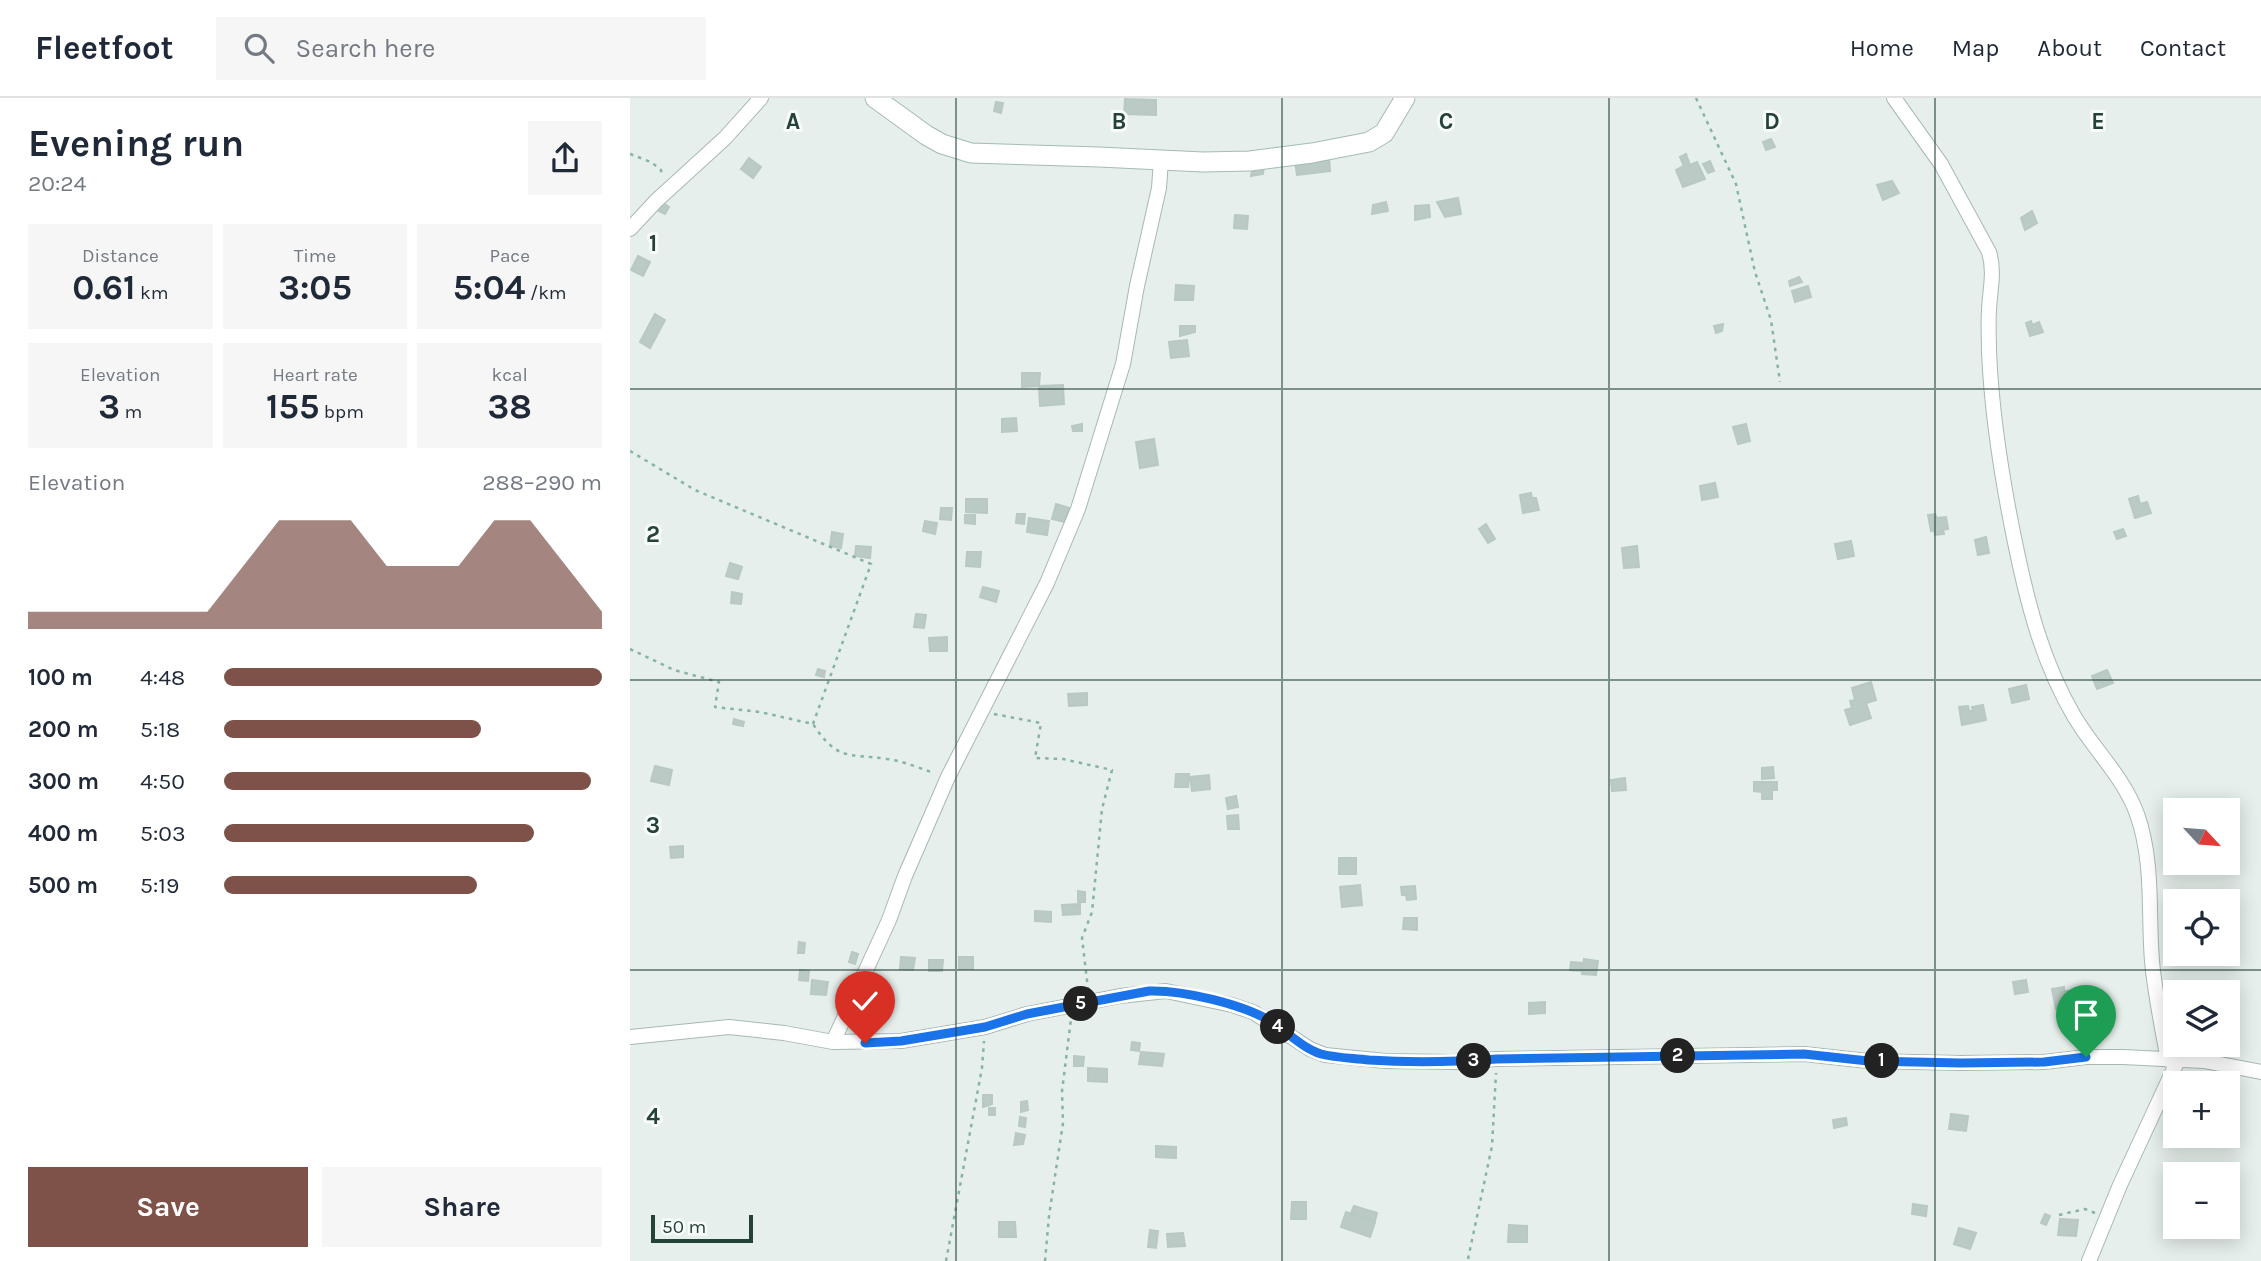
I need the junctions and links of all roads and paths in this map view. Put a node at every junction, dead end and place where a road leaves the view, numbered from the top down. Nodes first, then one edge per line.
1 (761, 98) edge
2 (875, 98) edge
3 (1405, 98) edge
4 (1696, 98) edge
5 (1894, 98) edge
6 (630, 155) edge
7 (1161, 160) junction
8 (665, 193) junction
9 (630, 229) edge
10 (1780, 382) dead end
11 (630, 451) edge
12 (630, 649) edge
13 (980, 712) junction
14 (813, 724) junction
15 (948, 777) junction
16 (1090, 1003) junction
17 (1073, 1006) junction
18 (985, 1027) junction
19 (630, 1038) edge
20 (833, 1042) junction
21 (1497, 1059) junction
22 (2173, 1060) junction
23 (2261, 1072) edge
24 (2059, 1215) dead end
25 (2106, 1221) junction
26 (1468, 1259) edge
27 (946, 1261) edge
28 (1045, 1261) edge
29 (2089, 1261) edge

1 - 8 street
2 - 7 street
3 - 7 street
4 - 10 path
5 - 22 street
6 - 8 path
7 - 13 street
8 - 9 street
11 - 14 path
12 - 14 path
13 - 15 street
13 - 16 path
14 - 15 path
15 - 20 street
16 - 17 street
16 - 21 street
17 - 18 street
17 - 28 path
18 - 20 street
18 - 27 path
19 - 20 street
21 - 22 street
21 - 26 path
22 - 23 street
22 - 25 street
24 - 25 path
25 - 29 street

